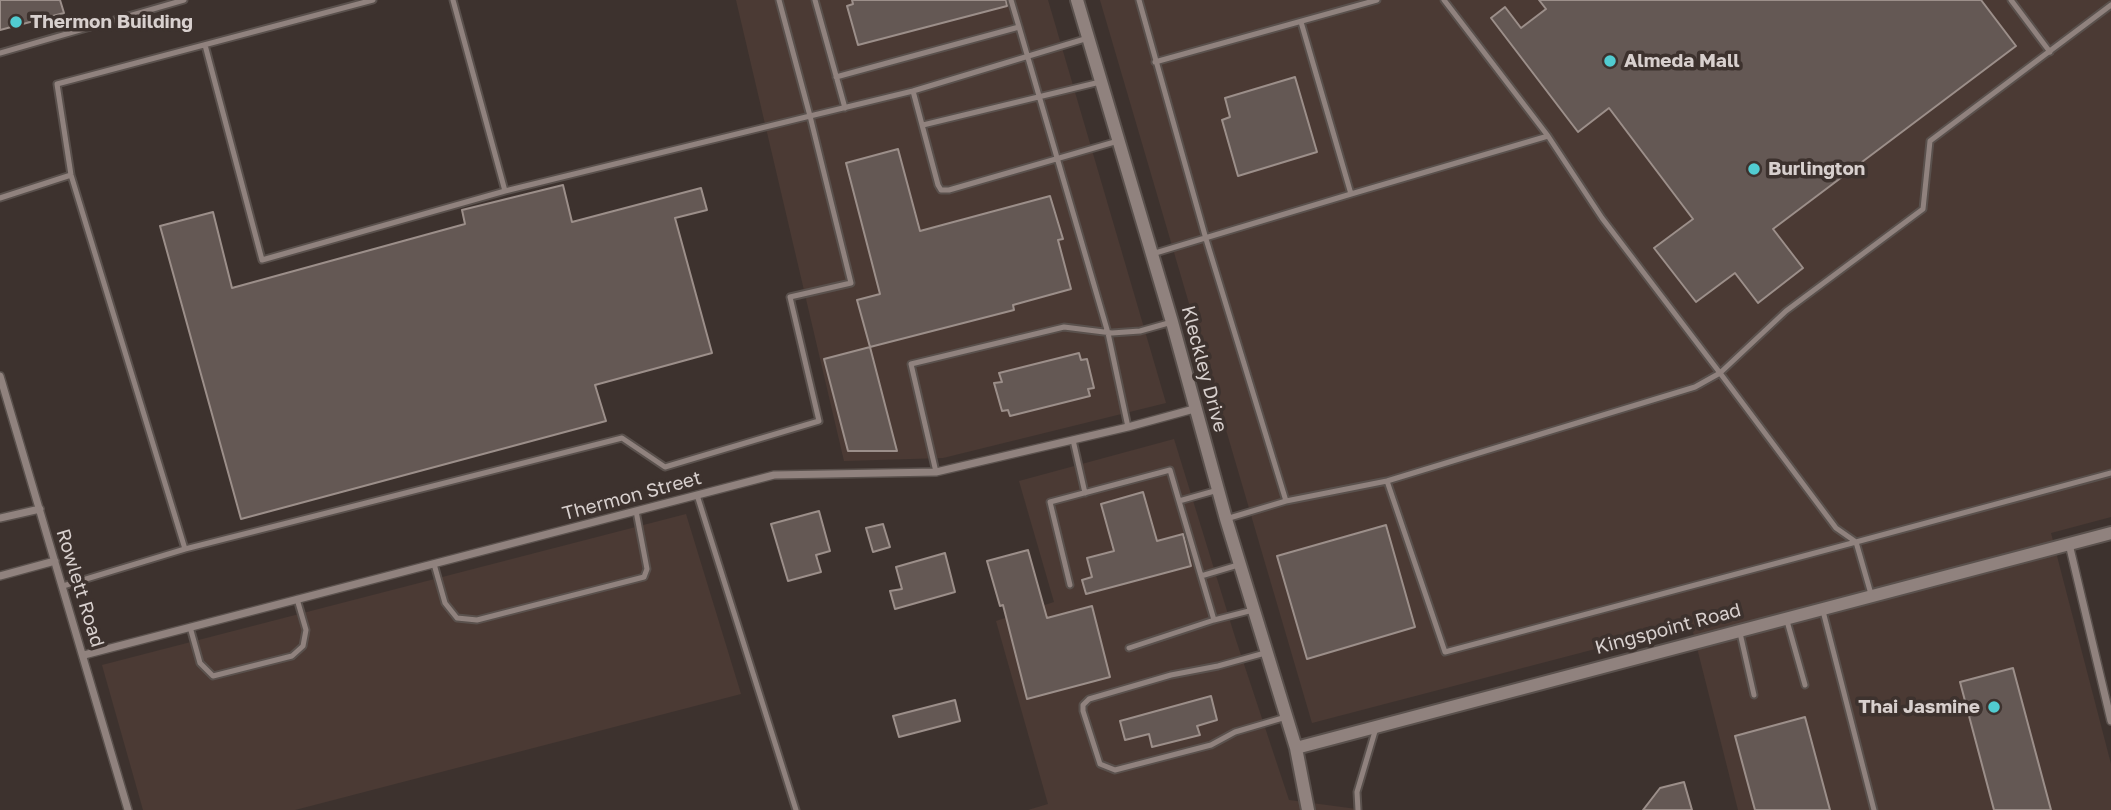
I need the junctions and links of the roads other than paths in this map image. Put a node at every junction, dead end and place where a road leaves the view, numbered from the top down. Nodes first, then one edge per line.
1 (184, 0) edge
2 (373, 0) edge
3 (453, 0) edge
4 (779, 0) edge
5 (815, 0) edge
6 (1011, 0) edge
7 (1077, 0) edge
8 (1139, 0) edge
9 (1377, 0) edge
10 (1444, 0) edge
11 (2011, 0) edge
12 (2111, 5) edge
13 (1301, 22) junction
14 (1019, 27) junction
15 (1088, 37) junction
16 (205, 45) junction
17 (2050, 52) junction
18 (0, 53) edge
19 (1029, 56) junction
20 (1155, 62) junction
21 (836, 77) junction
22 (1101, 81) junction
23 (913, 91) junction
24 (1038, 97) junction
25 (845, 108) junction
26 (810, 117) junction
27 (923, 125) junction
28 (1548, 136) junction
29 (1118, 141) junction
30 (1057, 160) junction
31 (71, 175) junction
32 (505, 191) junction
33 (1351, 194) junction
34 (0, 198) edge
35 (1206, 239) junction
36 (1152, 254) junction
37 (1172, 322) junction
38 (1108, 333) junction
39 (1720, 373) junction
40 (0, 376) edge
41 (1194, 409) junction
42 (1128, 427) junction
43 (1073, 440) junction
44 (936, 472) junction
45 (2111, 473) edge
46 (1387, 481) junction
47 (1218, 490) junction
48 (1085, 493) junction
49 (697, 495) junction
50 (1179, 501) junction
51 (1286, 501) junction
52 (40, 509) junction
53 (636, 511) junction
54 (0, 518) edge
55 (1226, 519) junction
56 (2111, 533) edge
57 (1856, 542) junction
58 (2068, 544) junction
59 (185, 549) junction
60 (55, 561) junction
61 (434, 564) junction
62 (1240, 565) junction
63 (0, 576) edge
64 (1201, 576) junction
65 (1070, 585) dead end
66 (63, 586) junction
67 (1871, 594) junction
68 (297, 599) junction
69 (1822, 608) junction
70 (1253, 610) junction
71 (1786, 617) junction
72 (1214, 621) junction
73 (190, 627) junction
74 (1739, 630) junction
75 (1129, 648) dead end
76 (1265, 653) junction
77 (83, 655) junction
78 (1805, 685) dead end
79 (1754, 695) dead end
80 (1286, 717) junction
81 (2111, 721) edge
82 (1376, 728) junction
83 (1296, 748) junction
84 (128, 810) edge
85 (796, 810) edge
86 (1308, 810) edge
87 (1359, 810) edge
88 (1874, 810) edge

1 - 18 lane
2 - 16 lane
3 - 32 lane
4 - 26 lane
5 - 21 lane
6 - 14 lane
7 - 15 street, Kleckley Drive
8 - 20 lane
9 - 13 lane
10 - 28 lane
11 - 17 lane
12 - 17 lane
13 - 20 lane
13 - 33 lane
14 - 19 lane
14 - 21 lane
15 - 19 lane
15 - 22 street, Kleckley Drive
16 - 31 lane
16 - 32 lane
17 - 39 lane
19 - 23 lane
19 - 24 lane
20 - 35 lane
21 - 25 lane
22 - 24 lane
22 - 29 street, Kleckley Drive
23 - 25 lane
23 - 27 lane
24 - 27 lane
24 - 30 lane
25 - 26 lane
26 - 32 lane
26 - 59 lane
27 - 30 lane
28 - 33 lane
28 - 39 lane
29 - 30 lane
29 - 36 street, Kleckley Drive
30 - 38 lane
31 - 34 lane
31 - 59 lane
33 - 35 lane
35 - 36 lane
35 - 51 lane
36 - 37 street, Kleckley Drive
37 - 38 lane
37 - 41 street, Kleckley Drive
38 - 42 lane
38 - 44 lane
39 - 46 lane
39 - 57 lane
40 - 52 street, Rowlett Road
41 - 42 street, Thermon Street
41 - 47 street, Kleckley Drive
42 - 43 street, Thermon Street
43 - 44 street, Thermon Street
43 - 48 lane
44 - 49 street, Thermon Street
45 - 57 lane
46 - 51 lane
46 - 57 lane
47 - 50 lane
47 - 55 street, Kleckley Drive
48 - 50 lane
48 - 65 lane
49 - 53 street, Thermon Street
49 - 85 lane
50 - 64 lane
51 - 55 lane
52 - 54 street
52 - 60 street, Rowlett Road
53 - 61 street, Thermon Street
53 - 61 lane
55 - 62 street, Kleckley Drive
56 - 58 street, Kingspoint Road
57 - 67 lane
58 - 67 street, Kingspoint Road
58 - 81 street
59 - 66 lane
60 - 63 street
60 - 66 street, Rowlett Road
61 - 68 street, Thermon Street
62 - 64 lane
62 - 70 street, Kleckley Drive
64 - 72 lane
66 - 77 street, Rowlett Road
67 - 69 street, Kingspoint Road
68 - 73 street, Thermon Street
68 - 73 lane
69 - 71 street, Kingspoint Road
69 - 88 lane
70 - 72 lane
70 - 76 street, Kleckley Drive
71 - 74 street, Kingspoint Road
71 - 78 lane
72 - 75 lane
73 - 77 street, Thermon Street
74 - 79 lane
74 - 82 street, Kingspoint Road
76 - 80 street, Kleckley Drive
76 - 80 lane
77 - 84 street, Rowlett Road
80 - 83 street, Kleckley Drive
82 - 83 street, Kingspoint Road
82 - 87 lane
83 - 86 street

